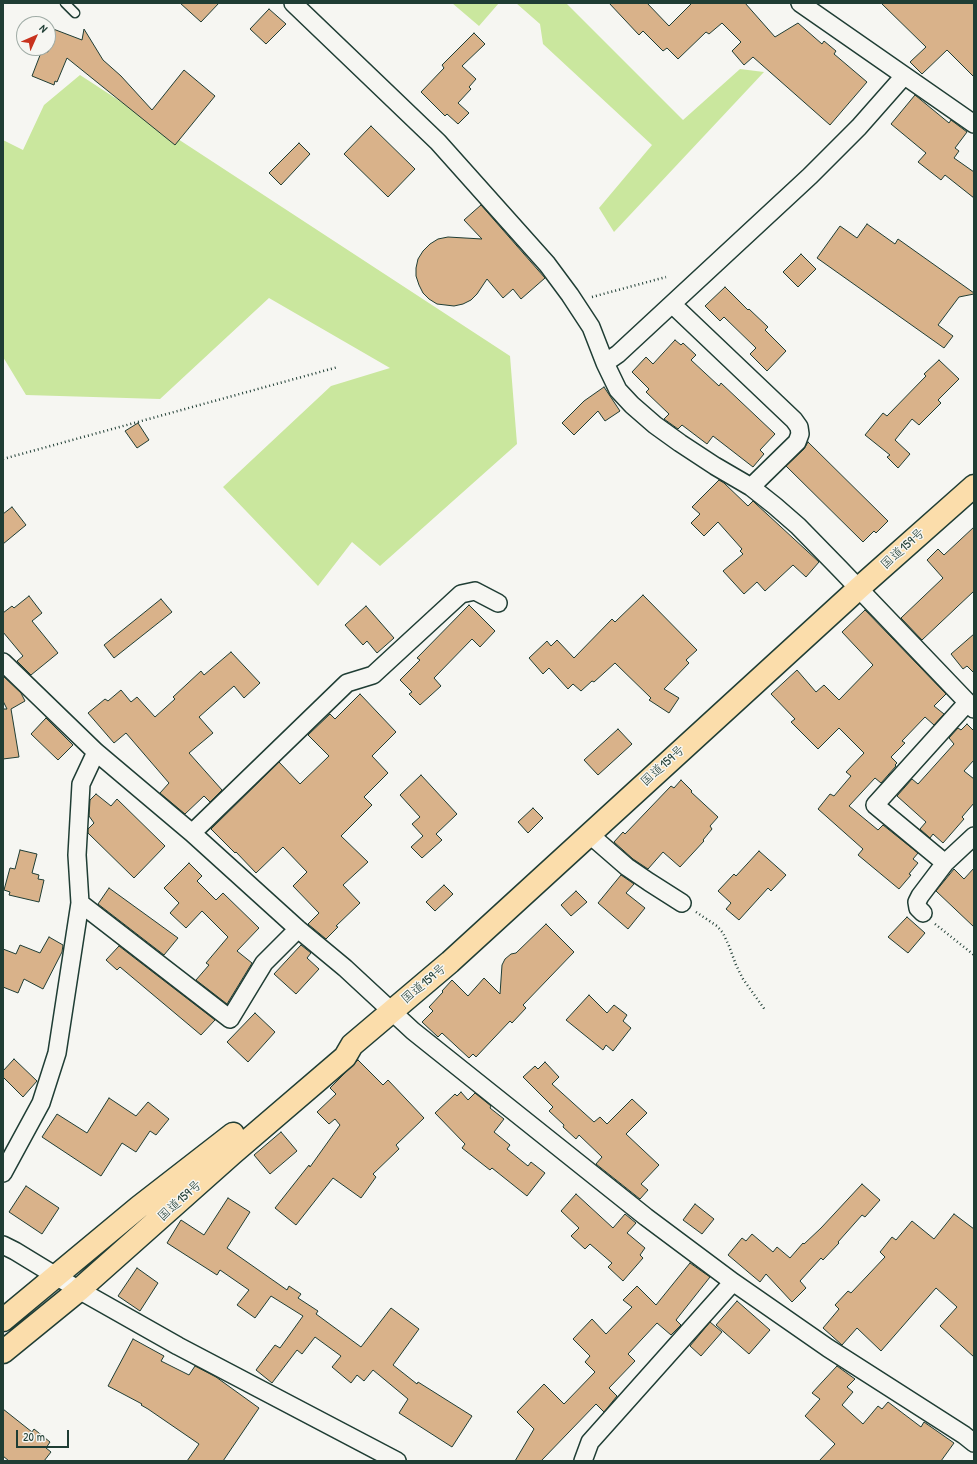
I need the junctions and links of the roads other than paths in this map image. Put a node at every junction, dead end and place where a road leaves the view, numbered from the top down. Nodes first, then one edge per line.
1 (65, 3) edge
2 (293, 3) edge
3 (800, 3) edge
4 (75, 13) dead end
5 (904, 76) junction
6 (974, 124) edge
7 (672, 304) junction
8 (606, 363) junction
9 (974, 486) edge
10 (751, 487) junction
11 (858, 588) junction
12 (498, 603) dead end
13 (3, 662) edge
14 (971, 706) edge
15 (96, 752) junction
16 (192, 833) junction
17 (589, 834) junction
18 (974, 836) edge
19 (945, 863) junction
20 (80, 903) junction
21 (682, 903) road end
22 (923, 914) road end
23 (298, 929) junction
24 (392, 1012) junction
25 (352, 1045) junction
26 (3, 1173) edge
27 (3, 1245) edge
28 (56, 1276) junction
29 (733, 1282) junction
30 (79, 1290) junction
31 (3, 1320) edge
32 (3, 1352) edge
33 (974, 1443) edge
34 (397, 1461) edge
35 (583, 1461) edge

1 - 4 lane
2 - 8 street
3 - 5 street
5 - 6 street
5 - 7 street
7 - 8 street
7 - 10 street
8 - 10 street
9 - 11 highway, 国道159号
10 - 11 street
11 - 14 street
11 - 17 highway, 国道159号
12 - 16 street
13 - 15 street
14 - 19 street
15 - 16 street
15 - 20 street
16 - 23 street
17 - 21 street
17 - 24 highway, 国道159号
18 - 19 street
19 - 22 street
20 - 23 street
20 - 26 street
23 - 24 street
24 - 25 highway, 国道159号
24 - 29 street
25 - 28 highway, 国道159号
25 - 30 highway, 国道159号
27 - 28 street
28 - 30 street
28 - 31 highway, 国道159号
29 - 33 street
29 - 35 street
30 - 32 highway, 国道159号
30 - 34 street

